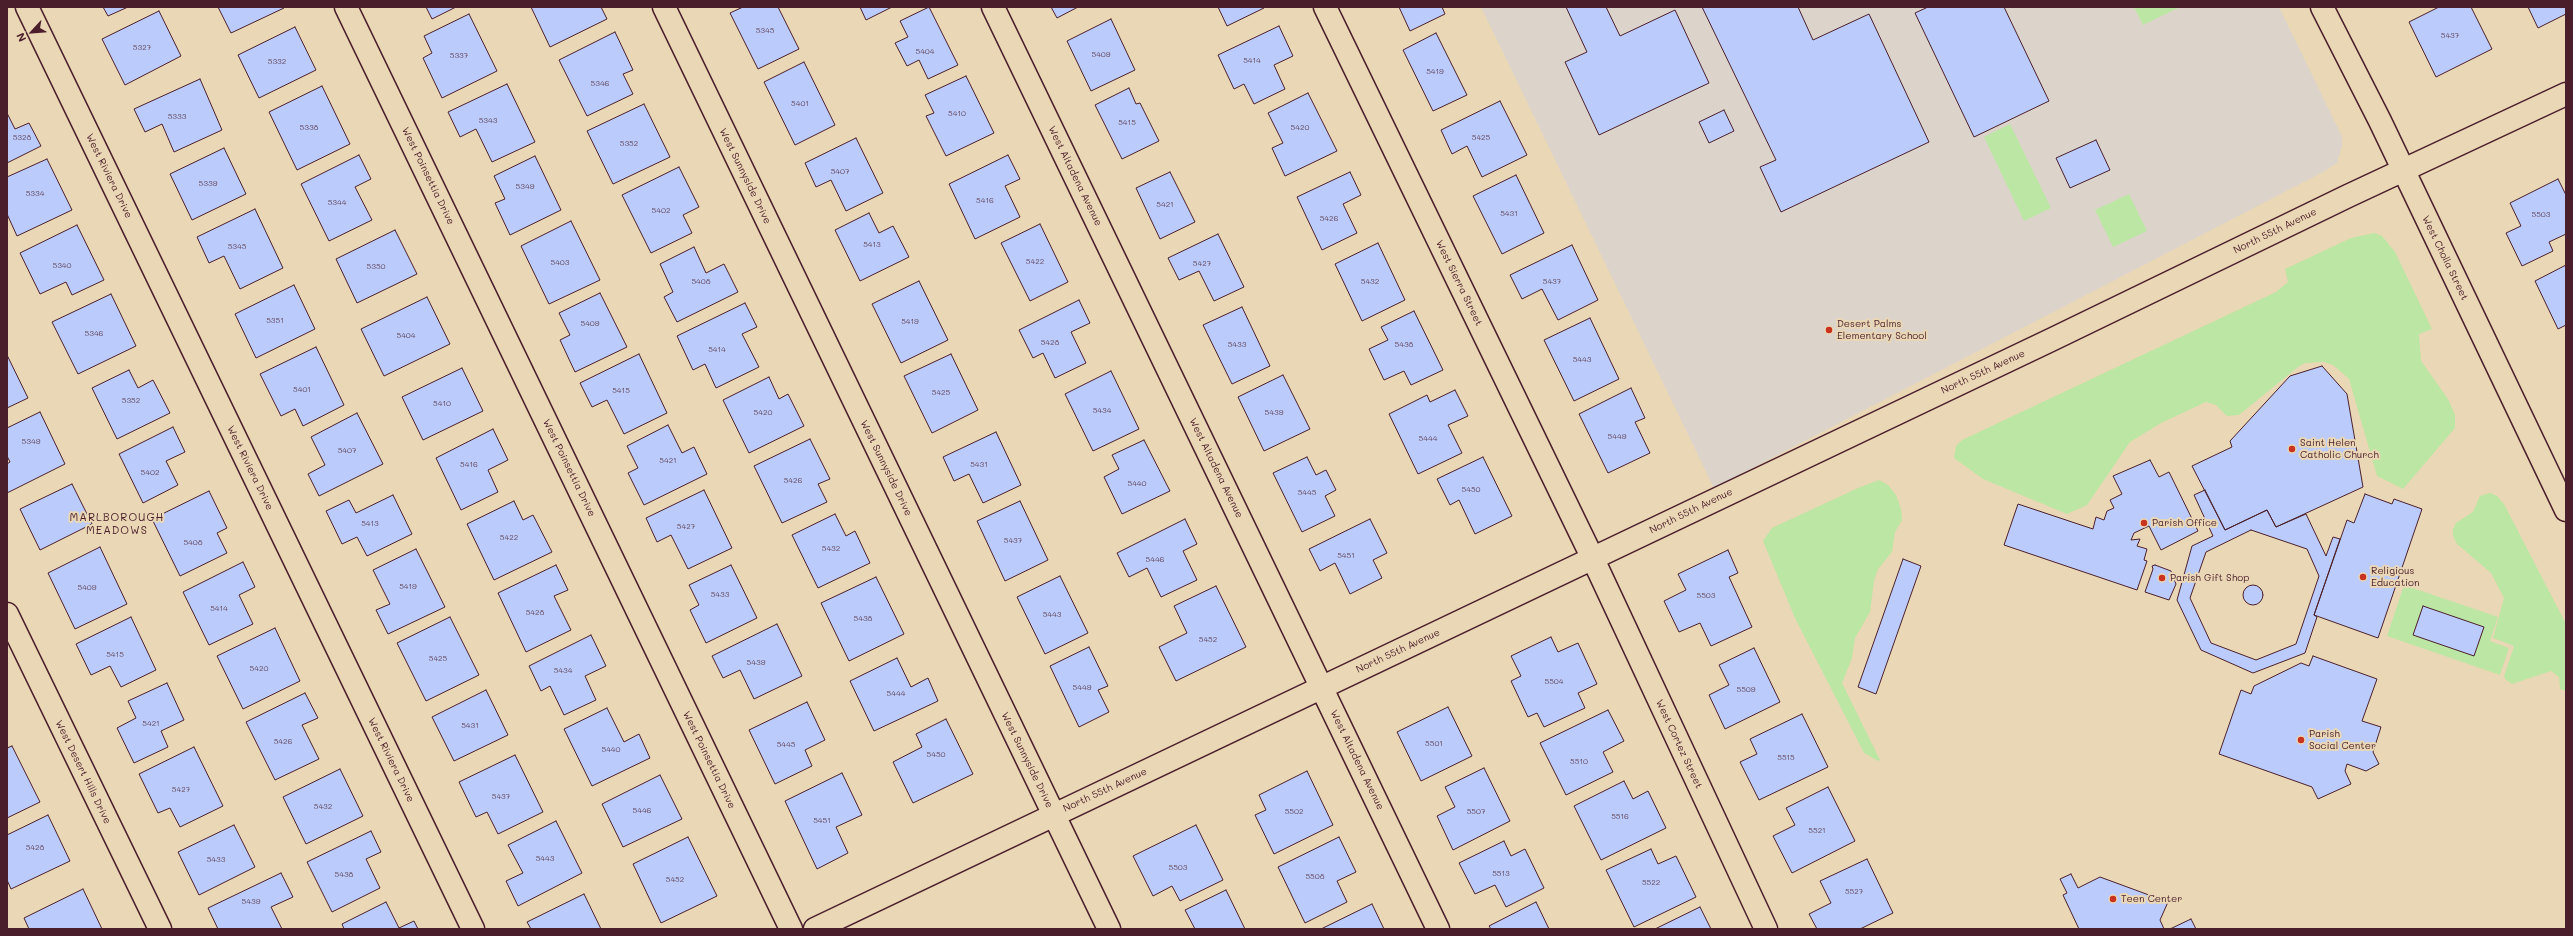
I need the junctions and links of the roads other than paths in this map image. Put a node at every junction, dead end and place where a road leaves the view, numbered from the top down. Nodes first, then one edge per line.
1 (27, 7) edge
2 (346, 7) edge
3 (664, 7) edge
4 (993, 7) edge
5 (1325, 7) edge
6 (2322, 7) edge
7 (2566, 94) edge
8 (2403, 170) junction
9 (2566, 510) edge
10 (1592, 559) junction
11 (7, 614) edge
12 (1322, 687) junction
13 (1053, 815) junction
14 (160, 929) edge
15 (474, 929) edge
16 (791, 929) edge
17 (815, 929) edge
18 (1109, 929) edge
19 (1438, 929) edge
20 (1766, 929) edge

1 - 15 street, West Riviera Drive
2 - 16 street, West Poinsettia Drive
3 - 13 street, West Sunnyside Drive
4 - 12 street, West Altadena Avenue
5 - 10 street, West Sierra Street
6 - 8 street, West Cholla Street
7 - 8 street, North 55th Avenue
8 - 9 street, West Cholla Street
8 - 10 street, North 55th Avenue
10 - 12 street, North 55th Avenue
10 - 20 street, West Cortez Street
11 - 14 street, West Desert Hills Drive
12 - 13 street, North 55th Avenue
12 - 19 street, West Altadena Avenue
13 - 17 street, North 55th Avenue
13 - 18 street, West Sunnyside Drive

